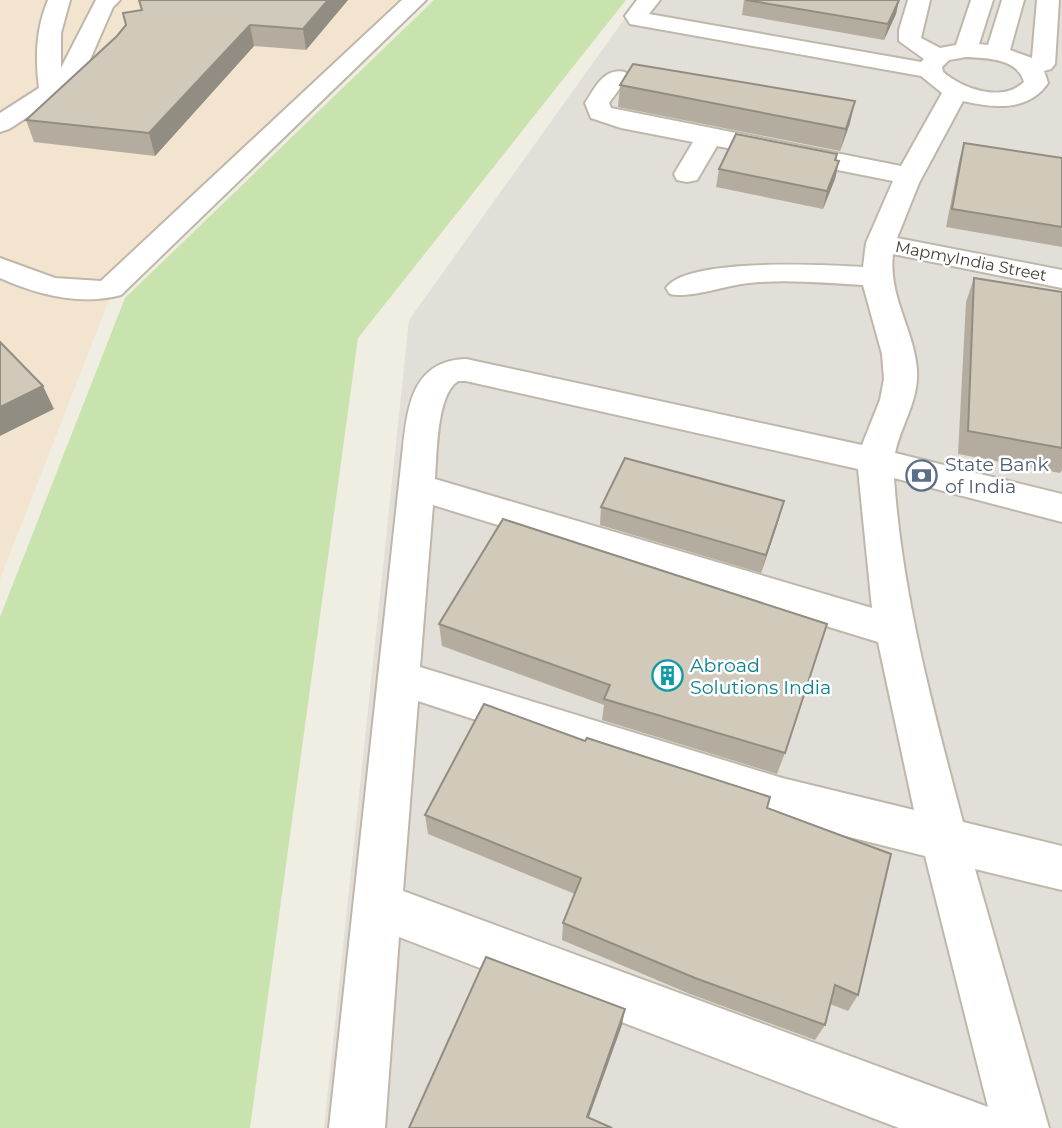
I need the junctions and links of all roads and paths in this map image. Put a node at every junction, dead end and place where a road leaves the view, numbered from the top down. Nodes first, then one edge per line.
1 (59, 0) edge
2 (109, 0) edge
3 (415, 0) edge
4 (982, 0) edge
5 (1013, 0) edge
6 (1048, 0) edge
7 (889, 4) edge
8 (917, 4) edge
9 (643, 10) edge
10 (967, 50) junction
11 (1007, 57) junction
12 (934, 63) junction
13 (1050, 75) edge
14 (616, 77) dead end
15 (52, 91) junction
16 (956, 91) junction
17 (0, 124) edge
18 (709, 137) junction
19 (687, 174) dead end
20 (911, 176) junction
21 (880, 243) junction
22 (0, 267) edge
23 (877, 277) junction
24 (1062, 279) edge
25 (681, 288) dead end
26 (876, 461) junction
27 (416, 486) junction
28 (1062, 508) edge
29 (895, 631) junction
30 (398, 678) junction
31 (943, 840) junction
32 (1062, 868) edge
33 (378, 905) junction
34 (357, 1128) edge
35 (971, 1128) edge
36 (1021, 1128) edge

1 - 15 lane
2 - 15 lane
3 - 22 lane
4 - 10 lane
5 - 11 lane
6 - 13 lane
7 - 8 lane
8 - 12 lane
9 - 12 lane
10 - 11 lane
10 - 12 lane
11 - 13 lane
12 - 16 lane
13 - 16 lane
14 - 18 lane
15 - 17 lane
16 - 20 lane
18 - 19 lane
18 - 20 lane
20 - 21 lane
21 - 23 lane
21 - 24 lane, MapmyIndia Street
23 - 25 lane
23 - 26 lane
26 - 27 lane
26 - 28 lane
26 - 29 lane
27 - 29 lane
27 - 30 lane
29 - 31 lane
30 - 31 lane
30 - 33 lane
31 - 32 lane
31 - 36 lane
33 - 34 lane
33 - 35 lane

